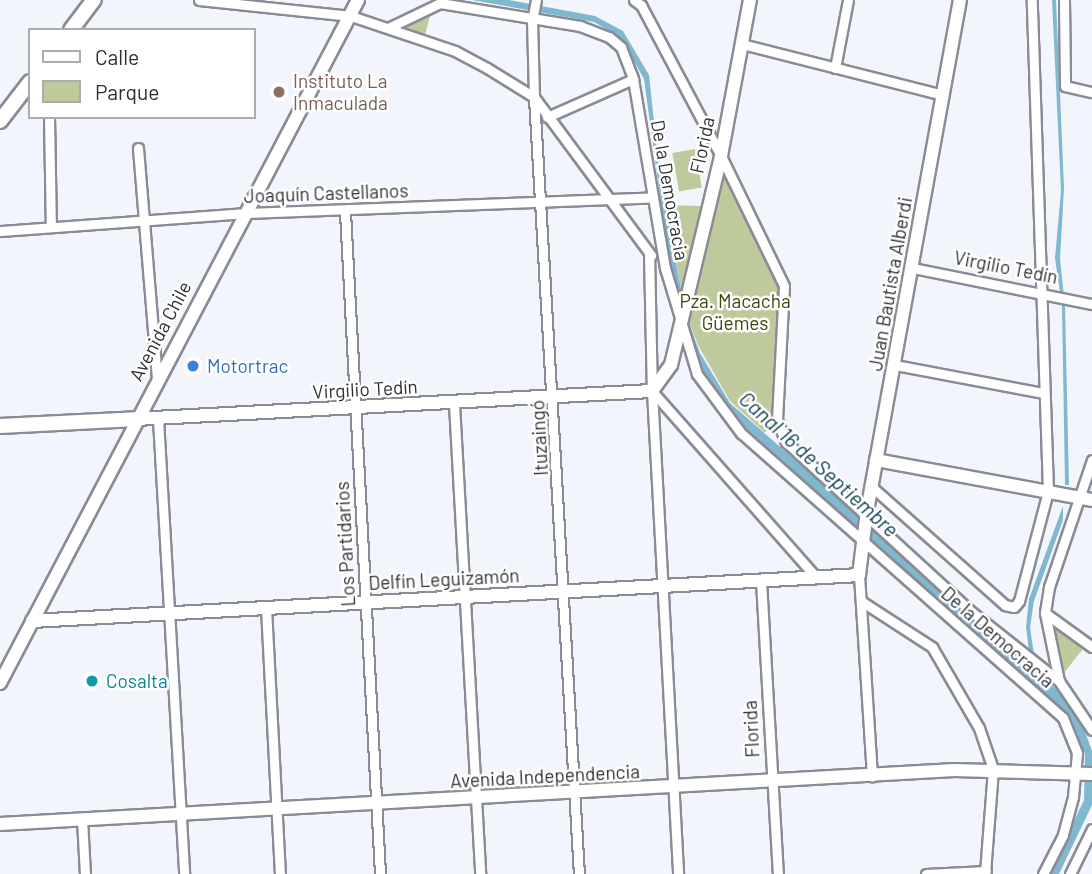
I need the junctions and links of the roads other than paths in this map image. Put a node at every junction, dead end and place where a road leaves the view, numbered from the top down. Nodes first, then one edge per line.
1 (94, 0) edge
2 (199, 0) edge
3 (358, 0) edge
4 (536, 0) edge
5 (750, 0) edge
6 (848, 0) edge
7 (960, 0) edge
8 (1032, 0) edge
9 (1064, 0) edge
10 (639, 2) edge
11 (351, 16) junction
12 (532, 19) junction
13 (390, 27) junction
14 (73, 28) edge
15 (742, 44) junction
16 (835, 68) junction
17 (634, 79) junction
18 (28, 85) edge
19 (1092, 92) edge
20 (943, 95) junction
21 (534, 97) junction
22 (547, 117) junction
23 (49, 119) edge
24 (0, 121) edge
25 (138, 148) dead end
26 (721, 156) junction
27 (653, 197) junction
28 (607, 198) junction
29 (542, 201) junction
30 (345, 212) junction
31 (245, 213) junction
32 (144, 220) junction
33 (51, 227) junction
34 (0, 230) edge
35 (649, 253) junction
36 (665, 268) junction
37 (913, 268) junction
38 (1047, 294) junction
39 (1092, 304) edge
40 (681, 318) junction
41 (895, 365) junction
42 (157, 378) junction
43 (652, 391) junction
44 (1043, 393) junction
45 (554, 398) junction
46 (454, 404) junction
47 (355, 410) junction
48 (135, 419) junction
49 (158, 419) junction
50 (0, 426) edge
51 (876, 460) junction
52 (1092, 460) edge
53 (872, 486) junction
54 (1048, 491) junction
55 (1087, 499) edge
56 (867, 511) junction
57 (862, 542) junction
58 (859, 575) junction
59 (817, 578) junction
60 (761, 581) junction
61 (662, 586) junction
62 (564, 592) junction
63 (464, 597) junction
64 (861, 601) junction
65 (366, 603) junction
66 (266, 608) junction
67 (1045, 613) junction
68 (169, 614) junction
69 (32, 621) junction
70 (1092, 647) edge
71 (1059, 681) junction
72 (0, 683) edge
73 (1092, 730) edge
74 (993, 769) junction
75 (1075, 773) junction
76 (1092, 774) edge
77 (872, 777) junction
78 (773, 782) junction
79 (674, 788) junction
80 (575, 794) junction
81 (474, 799) junction
82 (377, 804) junction
83 (277, 809) junction
84 (180, 813) junction
85 (82, 819) junction
86 (0, 824) edge
87 (1092, 829) edge
88 (986, 872) edge
89 (85, 874) edge
90 (184, 874) edge
91 (280, 874) edge
92 (380, 874) edge
93 (480, 874) edge
94 (579, 874) edge
95 (678, 874) edge
96 (778, 874) edge
97 (926, 874) edge
98 (1043, 874) edge
99 (1070, 874) edge

1 - 14 main road
2 - 11 street
3 - 11 street, Avenida Chile
4 - 12 street, Ituzaingó
5 - 15 street, Florida
6 - 16 street
7 - 20 street, Juan Bautista Alberdi
8 - 38 street
9 - 19 street
10 - 26 street
11 - 13 street
11 - 31 street, Avenida Chile
12 - 13 street, De la Democracia
12 - 17 street, De la Democracia
12 - 21 street, Ituzaingó
13 - 21 street
15 - 16 street
15 - 26 street, Florida
16 - 20 street
17 - 22 street
17 - 27 street, De la Democracia
18 - 24 main road
20 - 37 street, Juan Bautista Alberdi
21 - 22 street
21 - 29 street, Ituzaingó
22 - 28 street
23 - 33 street
25 - 32 street
26 - 40 street, Florida
26 - 56 street, De la Democracia
27 - 28 street, Joaquín Castellanos
27 - 36 street, De la Democracia
28 - 29 street, Joaquín Castellanos
28 - 35 street
29 - 30 street, Joaquín Castellanos
29 - 45 street, Ituzaingó
30 - 31 street, Joaquín Castellanos
30 - 47 street, Los Partidarios
31 - 32 street, Joaquín Castellanos
31 - 42 street, Avenida Chile
32 - 33 street, Joaquín Castellanos
32 - 42 street
33 - 34 street, Joaquín Castellanos
35 - 36 street
35 - 43 street
36 - 40 street, De la Democracia
37 - 38 street, Virgilio Tedín
37 - 41 street, Juan Bautista Alberdi
38 - 39 street, Virgilio Tedín
38 - 44 street
40 - 43 street
40 - 57 street, De la Democracia
41 - 44 street
41 - 51 street, Juan Bautista Alberdi
42 - 48 street, Avenida Chile
43 - 45 street, Virgilio Tedín
43 - 59 street
43 - 61 street
44 - 54 street
45 - 46 street, Virgilio Tedín
45 - 62 street, Ituzaingó
46 - 47 street, Virgilio Tedín
46 - 63 street
47 - 49 street, Virgilio Tedín
47 - 65 street, Los Partidarios
48 - 49 street, Virgilio Tedín
48 - 50 main road, Virgilio Tedín
48 - 69 street, Avenida Chile
49 - 68 street
51 - 53 street, Juan Bautista Alberdi
51 - 54 street
52 - 55 street
53 - 54 street
53 - 56 street, Juan Bautista Alberdi
54 - 55 street
55 - 67 street
56 - 57 street, Juan Bautista Alberdi
56 - 71 street, De la Democracia
57 - 58 street, Juan Bautista Alberdi
57 - 75 street, De la Democracia
58 - 59 street, Delfín Leguizamón
58 - 64 street
59 - 60 street, Delfín Leguizamón
60 - 61 street, Delfín Leguizamón
60 - 78 street, Florida
61 - 62 street, Delfín Leguizamón
61 - 79 street
62 - 63 street, Delfín Leguizamón
62 - 80 street, Ituzaingó
63 - 65 street, Delfín Leguizamón
63 - 81 street
64 - 74 street
64 - 77 street
65 - 66 street, Delfín Leguizamón
65 - 82 street, Los Partidarios
66 - 68 street, Delfín Leguizamón
66 - 83 street
67 - 70 street
67 - 71 street
68 - 69 street, Delfín Leguizamón
68 - 84 street
69 - 72 street, Avenida Chile
71 - 73 street
74 - 75 street, Avenida Independencia
74 - 77 street, Avenida Independencia
74 - 88 street
75 - 76 street, Avenida Independencia
75 - 98 street, De la Democracia
77 - 78 street, Avenida Independencia
78 - 79 street, Avenida Independencia
78 - 96 street, Florida
79 - 80 street, Avenida Independencia
79 - 95 street
80 - 81 street, Avenida Independencia
80 - 94 street, Ituzaingó
81 - 82 street, Avenida Independencia
81 - 93 street
82 - 83 street, Avenida Independencia
82 - 92 street, Los Partidarios
83 - 84 street, Avenida Independencia
83 - 91 street
84 - 85 street, Avenida Independencia
84 - 90 street
85 - 86 street, Avenida Independencia
85 - 89 street
87 - 99 street
88 - 97 street

